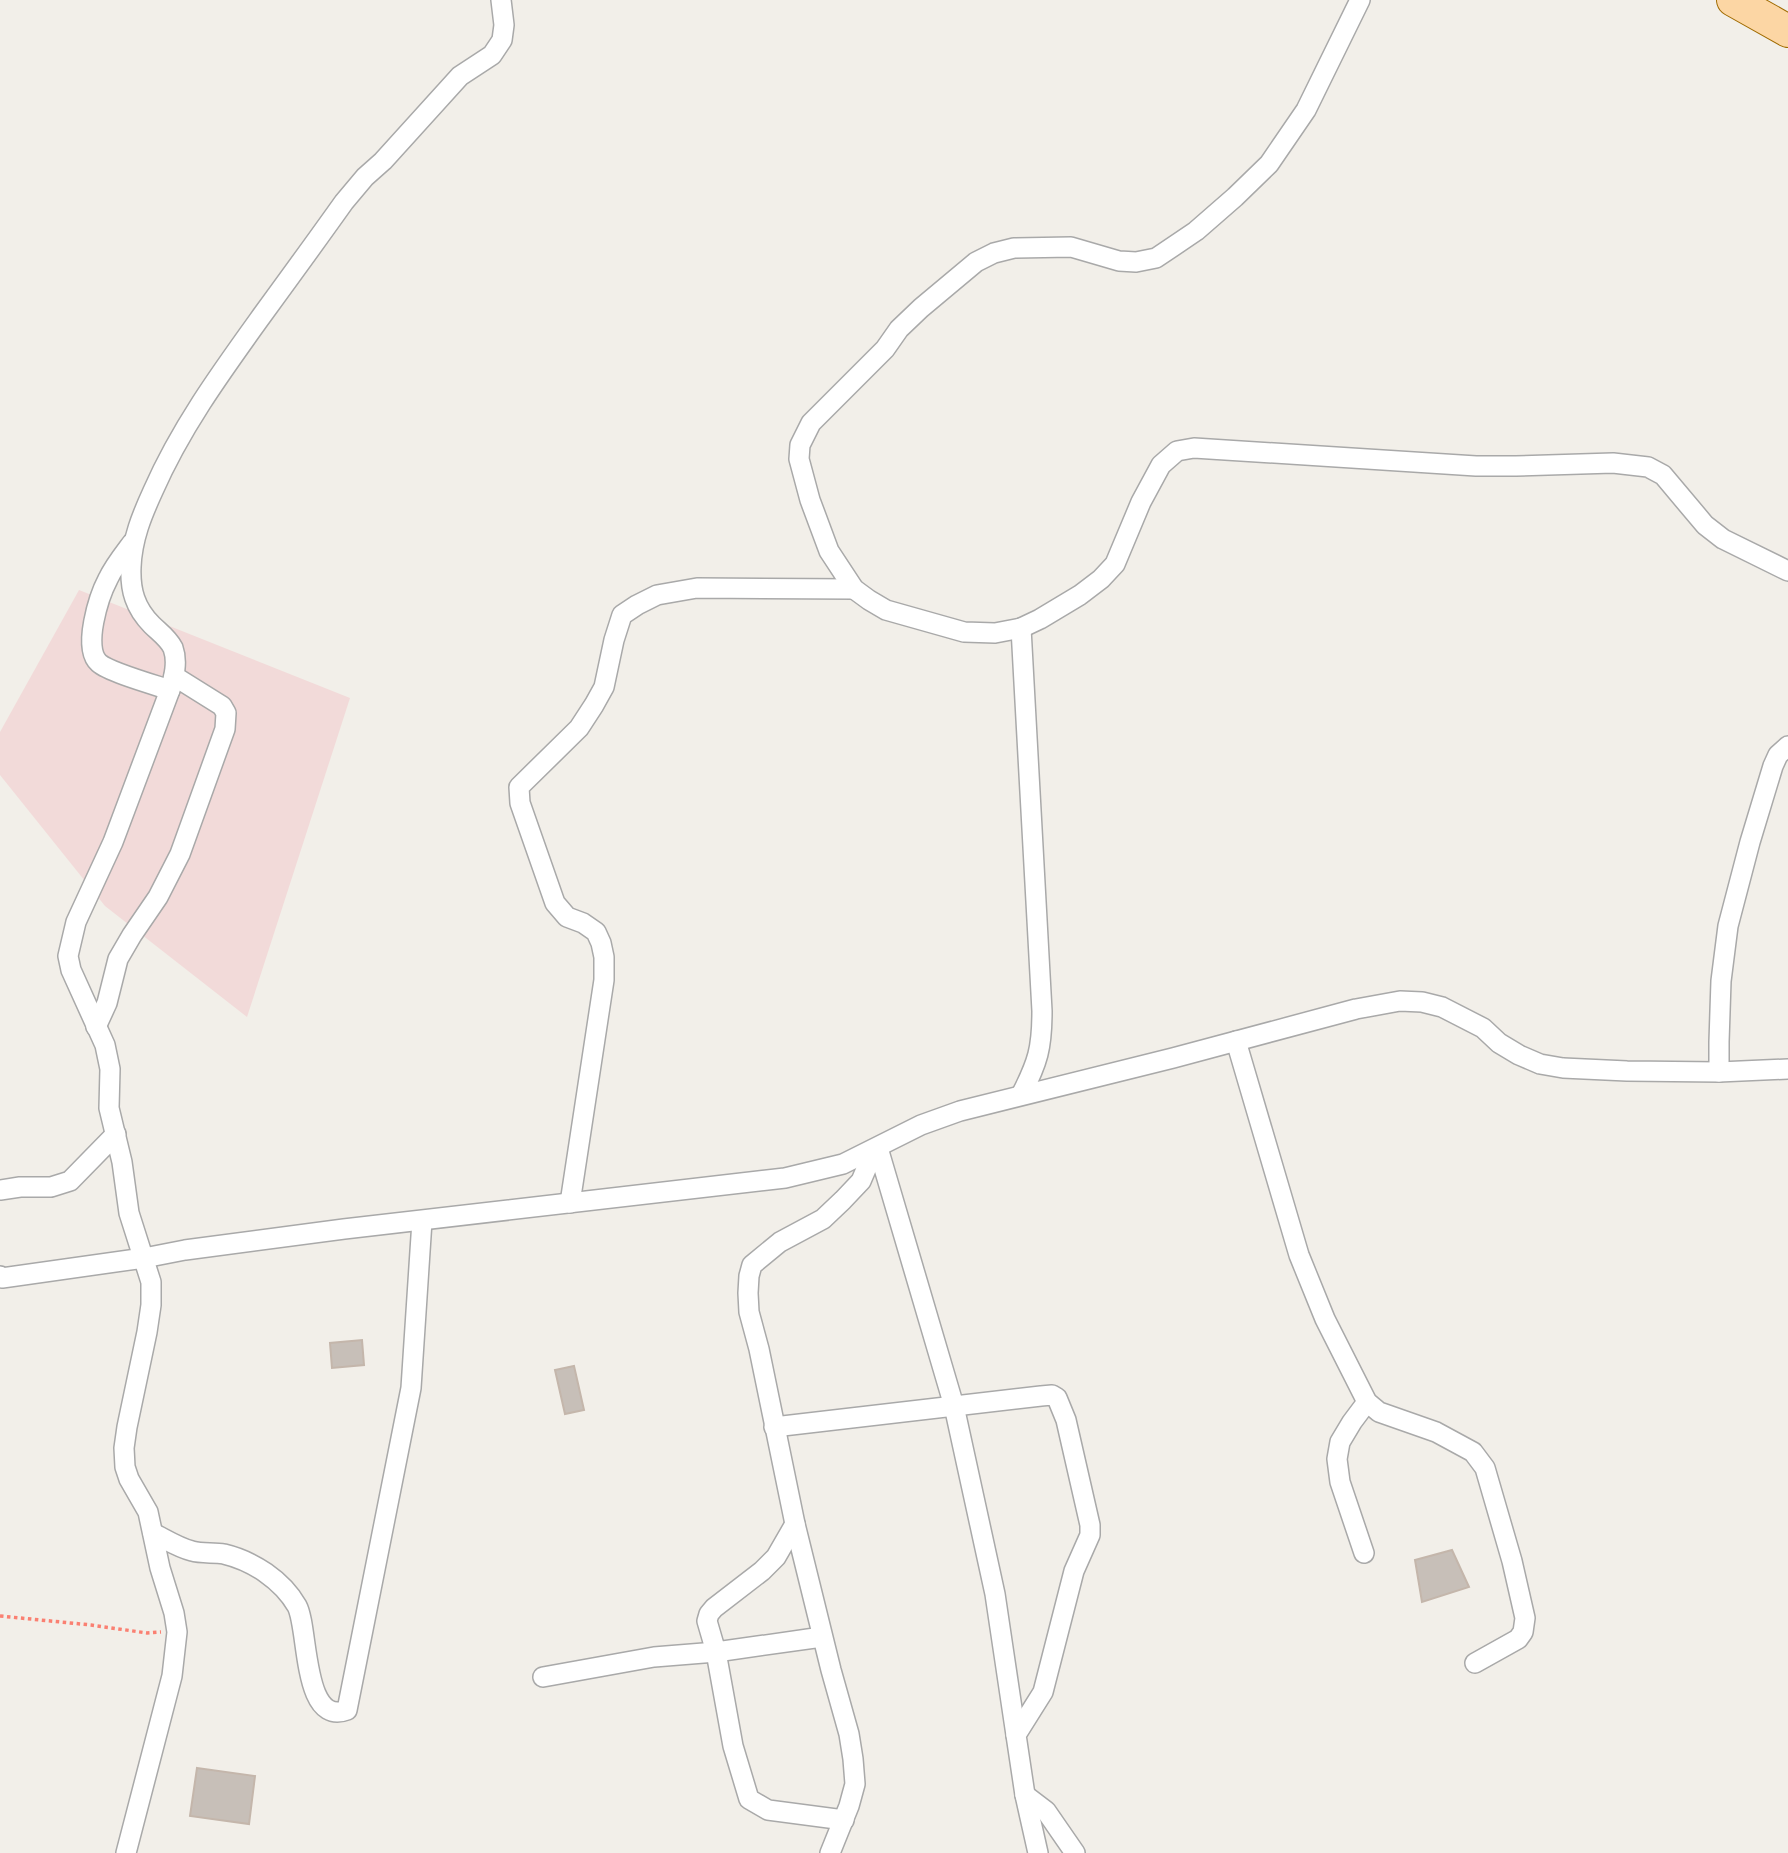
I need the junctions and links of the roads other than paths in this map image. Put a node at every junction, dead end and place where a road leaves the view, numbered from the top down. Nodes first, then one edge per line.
1 (501, 0) edge
2 (1360, 0) edge
3 (1733, 0) edge
4 (1788, 31) edge
5 (133, 542) junction
6 (1788, 571) edge
7 (854, 589) junction
8 (1021, 628) junction
9 (172, 683) junction
10 (1788, 746) edge
11 (96, 1027) junction
12 (1236, 1041) junction
13 (1788, 1069) edge
14 (1720, 1072) junction
15 (1021, 1095) junction
16 (116, 1134) junction
17 (874, 1150) junction
18 (0, 1190) edge
19 (570, 1203) junction
20 (422, 1221) junction
21 (144, 1258) junction
22 (1, 1277) edge
23 (1367, 1402) junction
24 (954, 1406) junction
25 (774, 1427) junction
26 (795, 1524) junction
27 (153, 1533) junction
28 (1364, 1553) dead end
29 (822, 1637) junction
30 (716, 1652) junction
31 (1475, 1663) dead end
32 (543, 1678) dead end
33 (1016, 1735) junction
34 (1025, 1795) junction
35 (844, 1820) junction
36 (126, 1853) edge
37 (830, 1853) edge
38 (1038, 1853) edge
39 (1075, 1853) edge

1 - 5 street
2 - 7 street
3 - 4 main road
5 - 9 street
5 - 9 street
6 - 8 street
7 - 8 street
7 - 19 street
8 - 15 street
9 - 11 street
9 - 11 street
10 - 14 street
11 - 16 street
12 - 14 street
12 - 15 street
12 - 23 street
13 - 14 street
15 - 17 street
16 - 18 street
16 - 21 street
17 - 19 street
17 - 24 street
17 - 25 street
19 - 20 street
20 - 21 street
20 - 27 street
21 - 22 street
21 - 27 street
23 - 28 street
23 - 31 street
24 - 25 street
24 - 33 street
24 - 33 street
25 - 26 street
26 - 29 street
26 - 30 street
27 - 36 street
29 - 30 street
29 - 35 street
30 - 32 street
30 - 35 street
33 - 34 street
34 - 38 street
34 - 39 street
35 - 37 street

